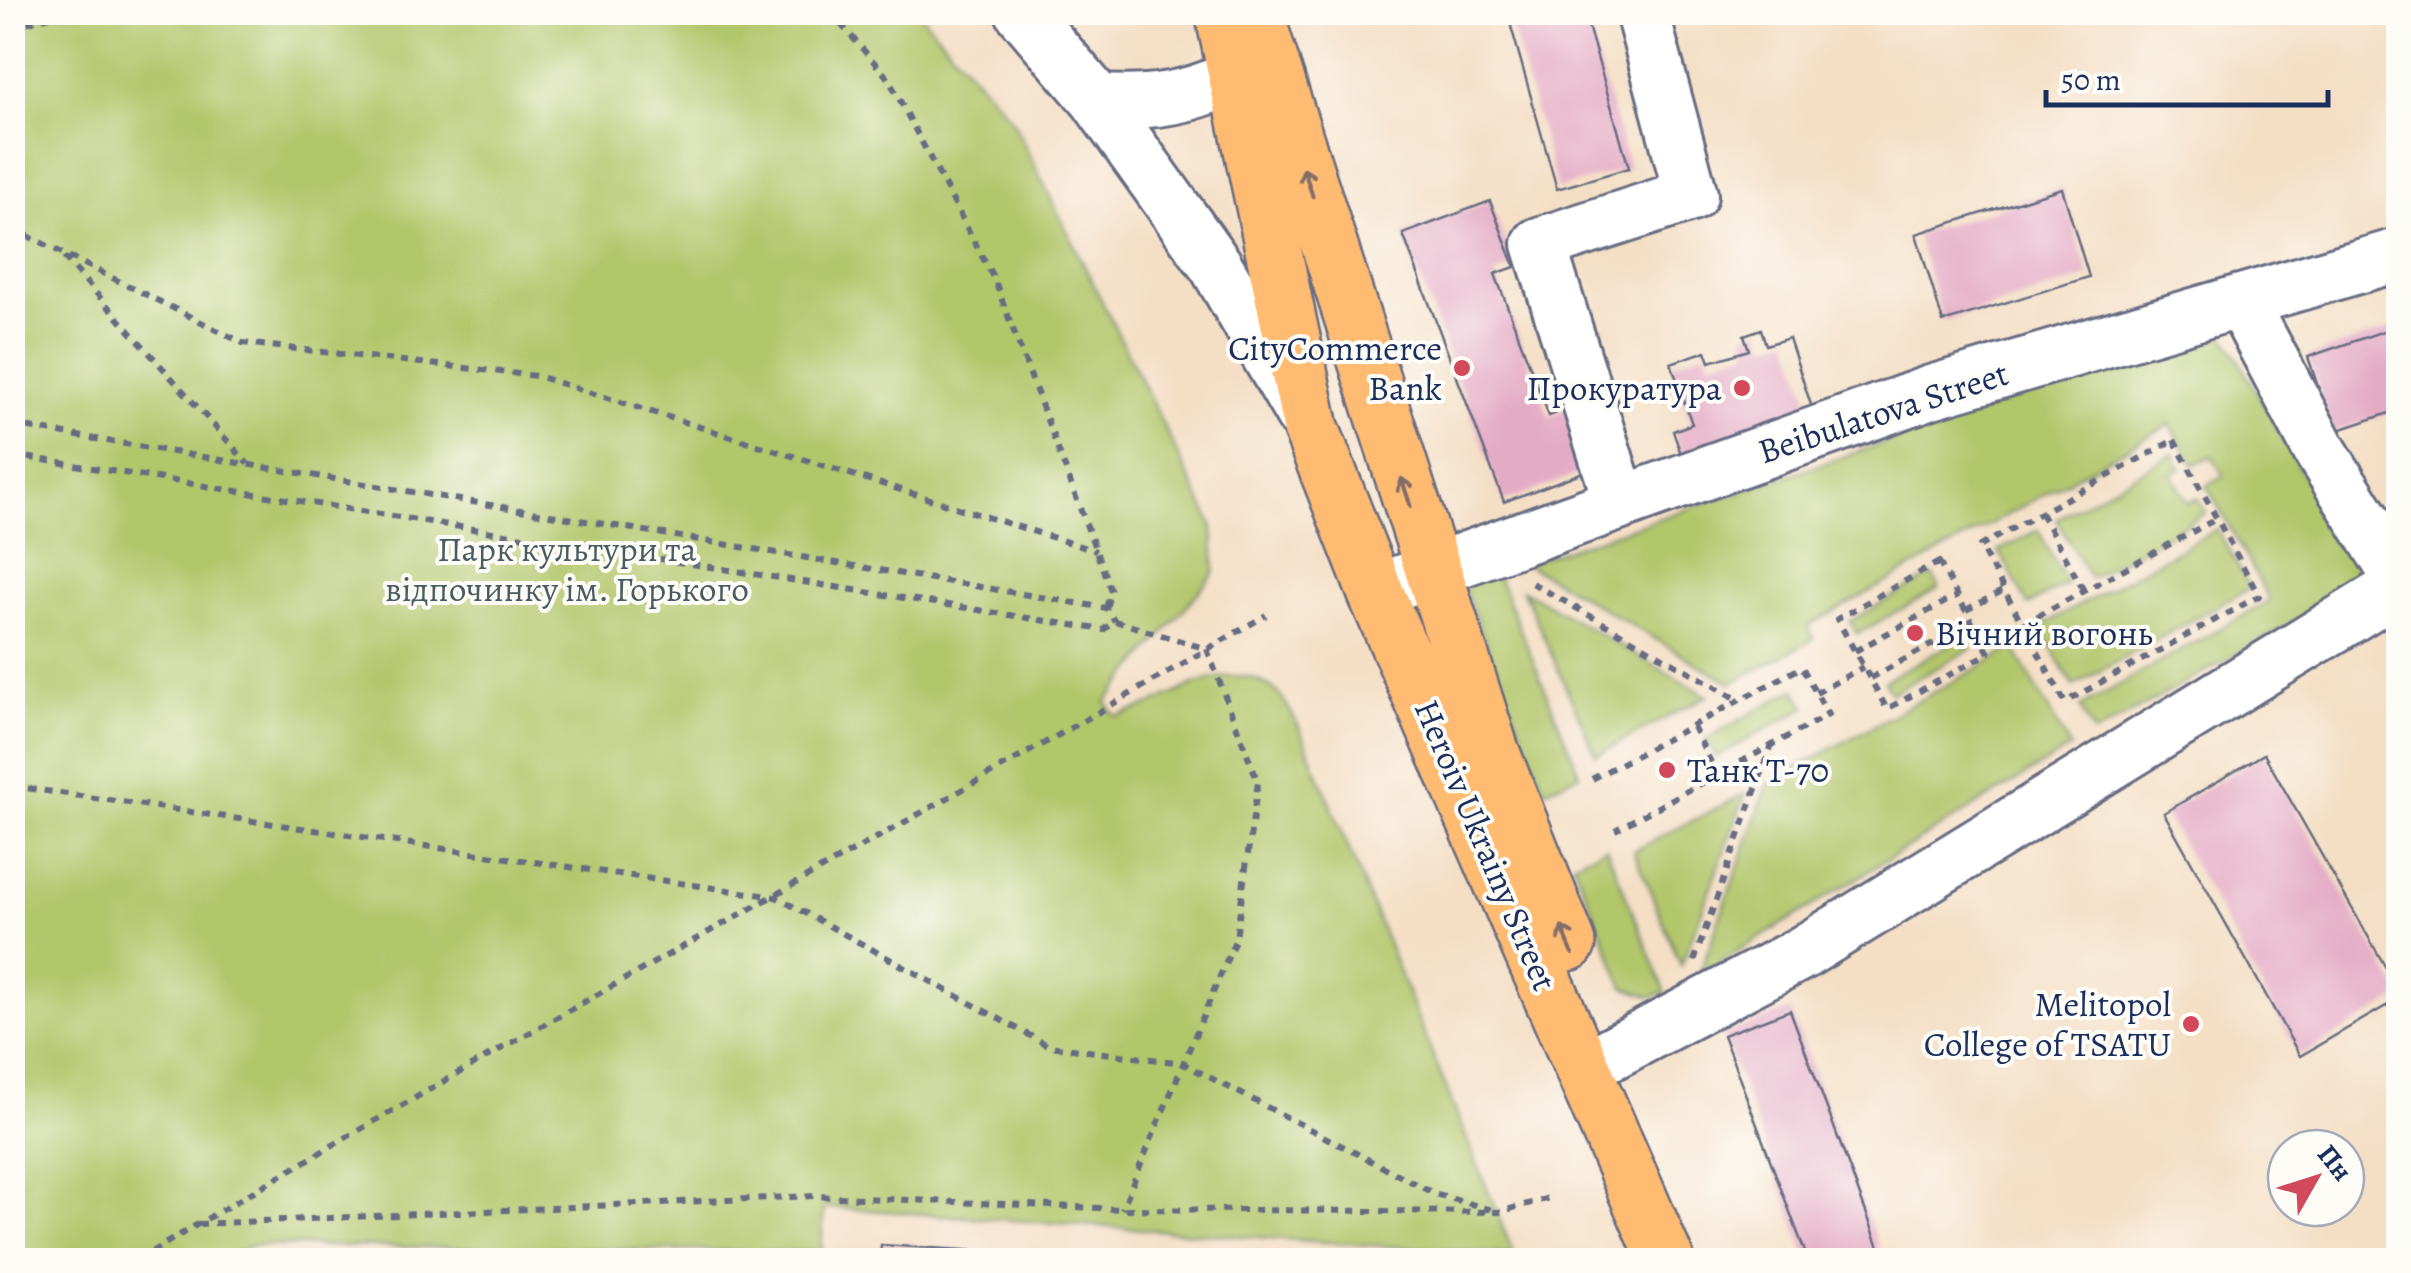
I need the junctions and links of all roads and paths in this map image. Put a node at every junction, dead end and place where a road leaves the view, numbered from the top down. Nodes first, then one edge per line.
1 (64, 12) edge
2 (830, 12) edge
3 (1022, 12) edge
4 (1223, 12) edge
5 (1642, 12) edge
6 (12, 26) edge
7 (1254, 48) edge
8 (1097, 100) junction
9 (12, 228) edge
10 (60, 252) junction
11 (2398, 255) edge
12 (2241, 301) junction
13 (12, 425) edge
14 (1310, 428) junction
15 (12, 455) edge
16 (248, 464) junction
17 (1620, 502) junction
18 (2041, 513) junction
19 (2216, 519) junction
20 (1096, 551) junction
21 (1519, 575) dead end
22 (2398, 576) edge
23 (1402, 580) junction
24 (2398, 588) edge
25 (2004, 590) junction
26 (2084, 591) junction
27 (1958, 594) junction
28 (1106, 608) junction
29 (1966, 610) junction
30 (1266, 614) dead end
31 (1114, 621) junction
32 (1973, 622) junction
33 (2023, 624) junction
34 (1208, 649) junction
35 (1855, 651) junction
36 (1864, 667) junction
37 (1871, 678) junction
38 (1816, 693) junction
39 (1740, 701) junction
40 (1693, 727) junction
41 (1772, 746) junction
42 (1718, 776) junction
43 (1592, 779) dead end
44 (12, 786) edge
45 (1615, 830) dead end
46 (776, 896) junction
47 (1689, 974) dead end
48 (1612, 1053) junction
49 (1182, 1063) junction
50 (1549, 1198) dead end
51 (1122, 1209) junction
52 (1499, 1212) junction
53 (198, 1224) junction
54 (138, 1260) edge
55 (1666, 1260) edge
56 (1687, 1260) edge

1 - 6 path
2 - 20 path
3 - 8 street
4 - 7 main road, Heroiv Ukrainy Street
5 - 17 street
7 - 8 street
7 - 14 main road, Heroiv Ukrainy Street
23 -> 7 main road, Heroiv Ukrainy Street
8 - 14 street
9 - 10 path
10 - 16 path
10 - 20 path
11 - 12 street, Beibulatova Street
12 - 17 street, Beibulatova Street
12 - 22 street
13 - 16 path
14 - 23 main road, Heroiv Ukrainy Street
15 - 31 path
16 - 28 path
17 - 23 street, Beibulatova Street
18 - 19 path
18 - 25 path
18 - 26 path
19 - 26 path
19 - 33 path
20 - 28 path
21 - 39 path
48 -> 23 main road, Heroiv Ukrainy Street
23 - 55 main road, Heroiv Ukrainy Street
24 - 48 street
25 - 29 path
25 - 33 path
26 - 33 path
27 - 29 path
27 - 35 path
27 - 35 path
28 - 31 path
29 - 32 path
30 - 34 path
31 - 34 path
32 - 37 path
32 - 37 path
34 - 46 path
34 - 49 path
35 - 36 path
36 - 37 path
36 - 38 path
38 - 39 path
38 - 41 path
39 - 40 path
40 - 42 path
40 - 43 path
41 - 42 path
41 - 47 path
42 - 45 path
44 - 46 path
46 - 49 path
46 - 53 path
48 - 56 main road, Heroiv Ukrainy Street
49 - 51 path
49 - 52 path
50 - 52 path
51 - 52 path
51 - 53 path
53 - 54 path

